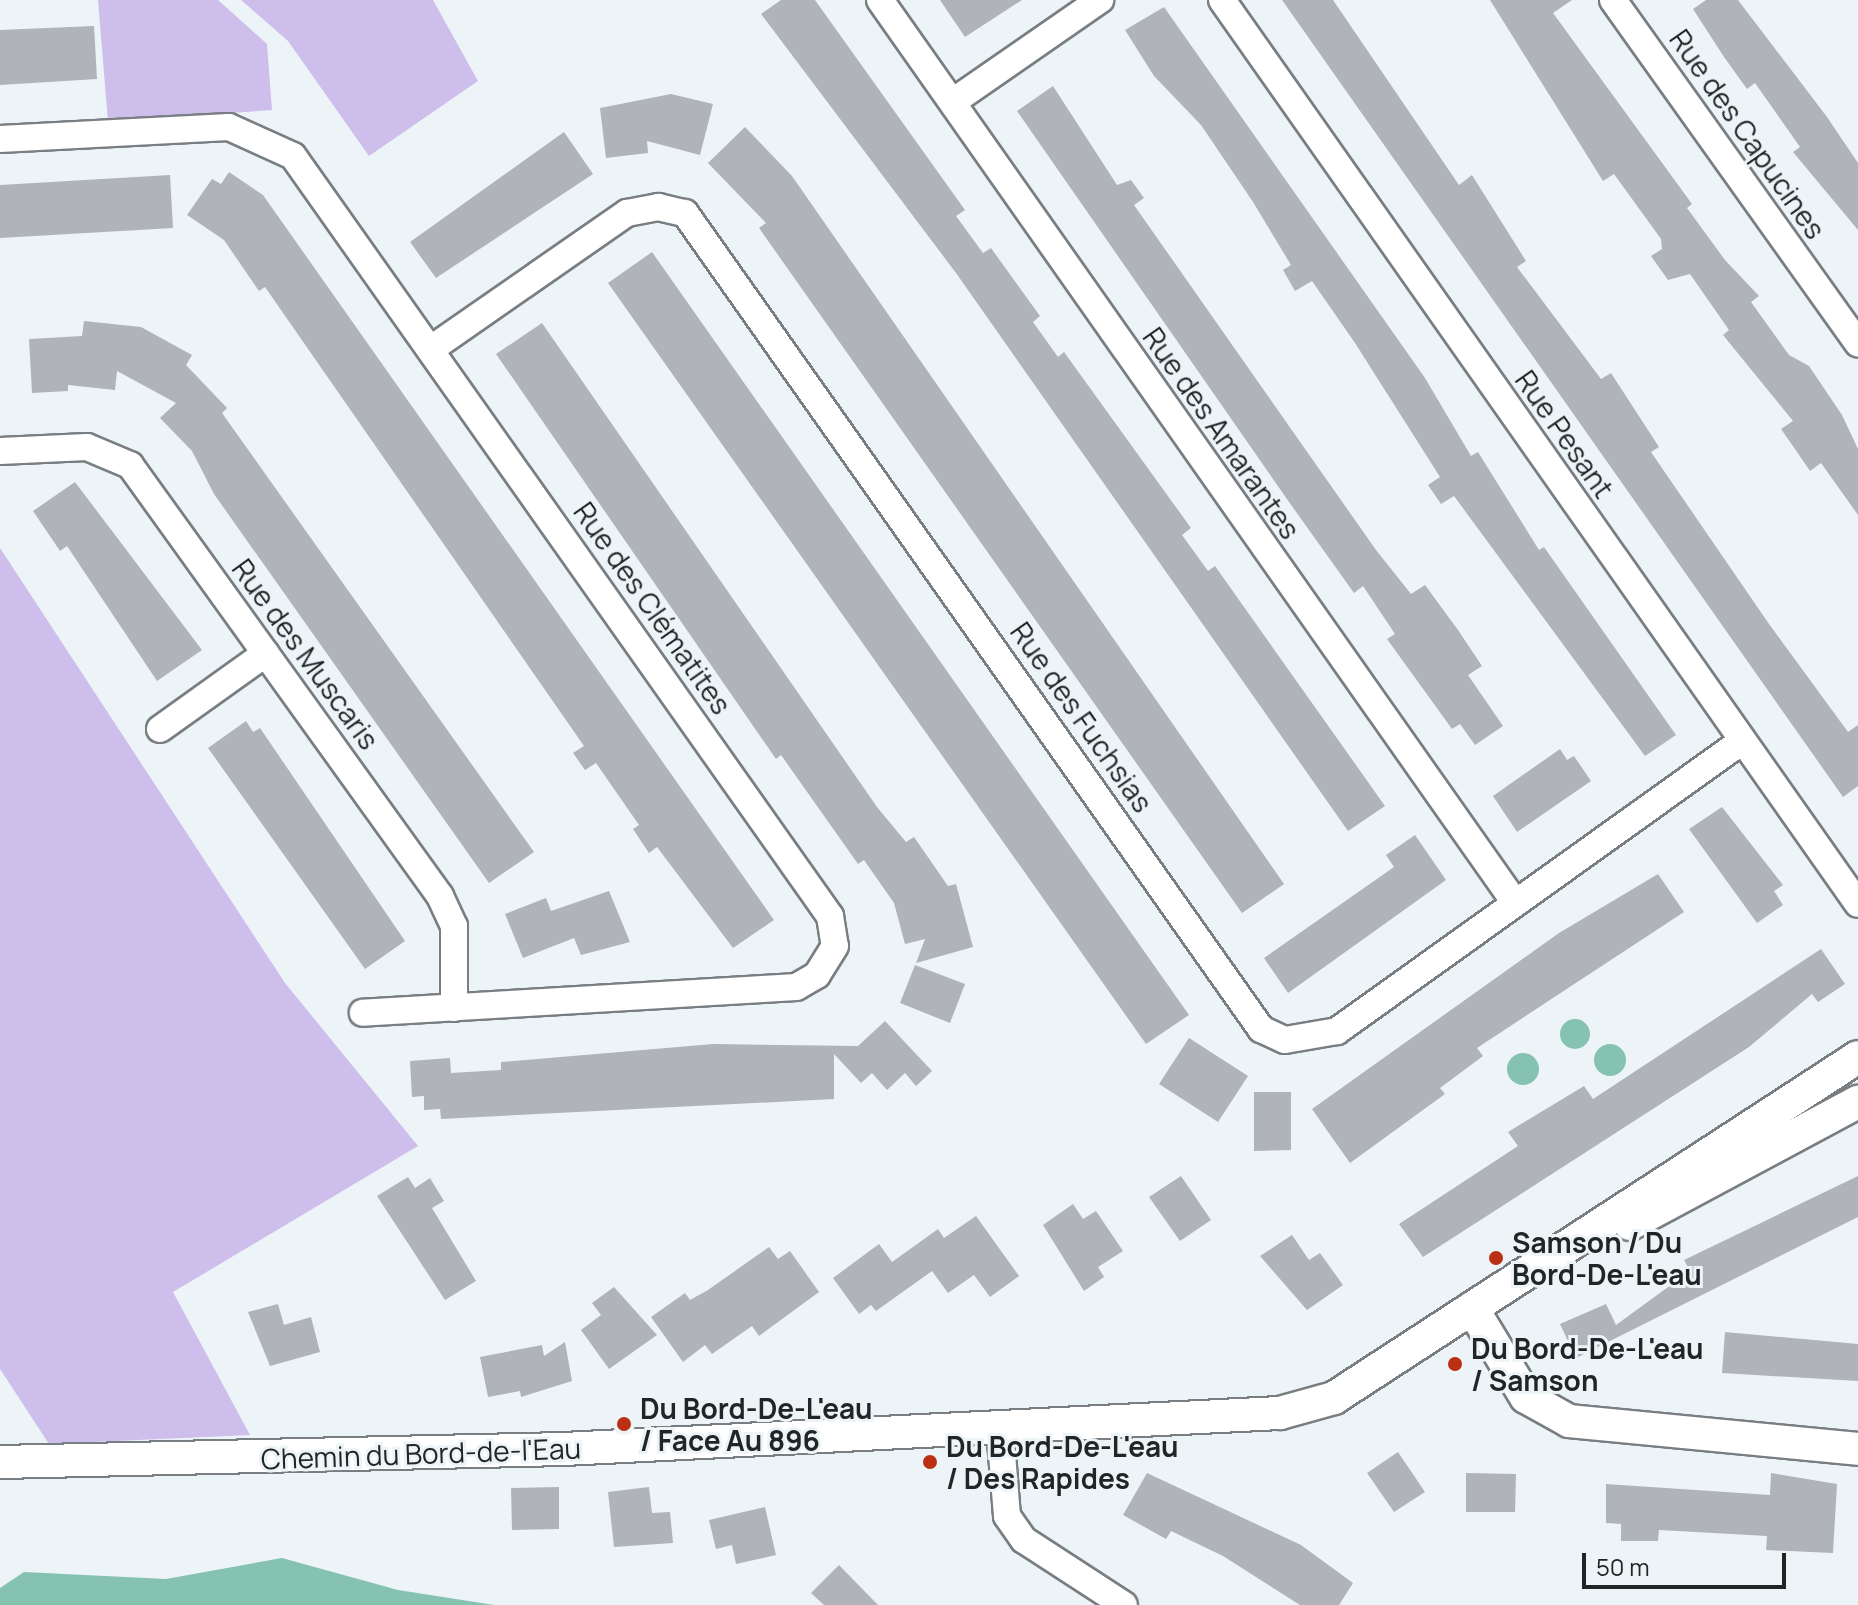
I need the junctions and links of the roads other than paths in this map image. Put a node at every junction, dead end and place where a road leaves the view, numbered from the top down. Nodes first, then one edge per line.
1 (880, 0) edge
2 (1100, 0) edge
3 (1222, 0) edge
4 (1613, 0) edge
5 (954, 101) junction
6 (0, 139) edge
7 (1858, 344) edge
8 (434, 347) junction
9 (0, 451) edge
10 (266, 653) junction
11 (160, 729) dead end
12 (1741, 742) junction
13 (1514, 901) junction
14 (1858, 904) edge
15 (454, 1008) junction
16 (363, 1013) dead end
17 (1858, 1057) edge
18 (1858, 1102) edge
19 (1472, 1308) junction
20 (1000, 1429) junction
21 (1858, 1449) edge
22 (0, 1462) edge
23 (1124, 1605) edge

1 - 5 street, Rue des Amarantes
2 - 5 street
3 - 12 street, Rue Pesant
4 - 7 street, Rue des Capucines
5 - 13 street, Rue des Amarantes
6 - 8 street, Rue des Clématites
8 - 13 street, Rue des Fuchsias
8 - 15 street, Rue des Clématites
9 - 10 street, Rue des Muscaris
10 - 11 street
10 - 15 street, Rue des Muscaris
12 - 13 street, Rue des Fuchsias
12 - 14 street, Rue Pesant
15 - 16 street, Rue des Clématites
17 - 19 street
18 - 19 street
19 - 20 street, Chemin du Bord-de-l'Eau
19 - 21 street
20 - 22 street, Chemin du Bord-de-l'Eau
20 - 23 street

